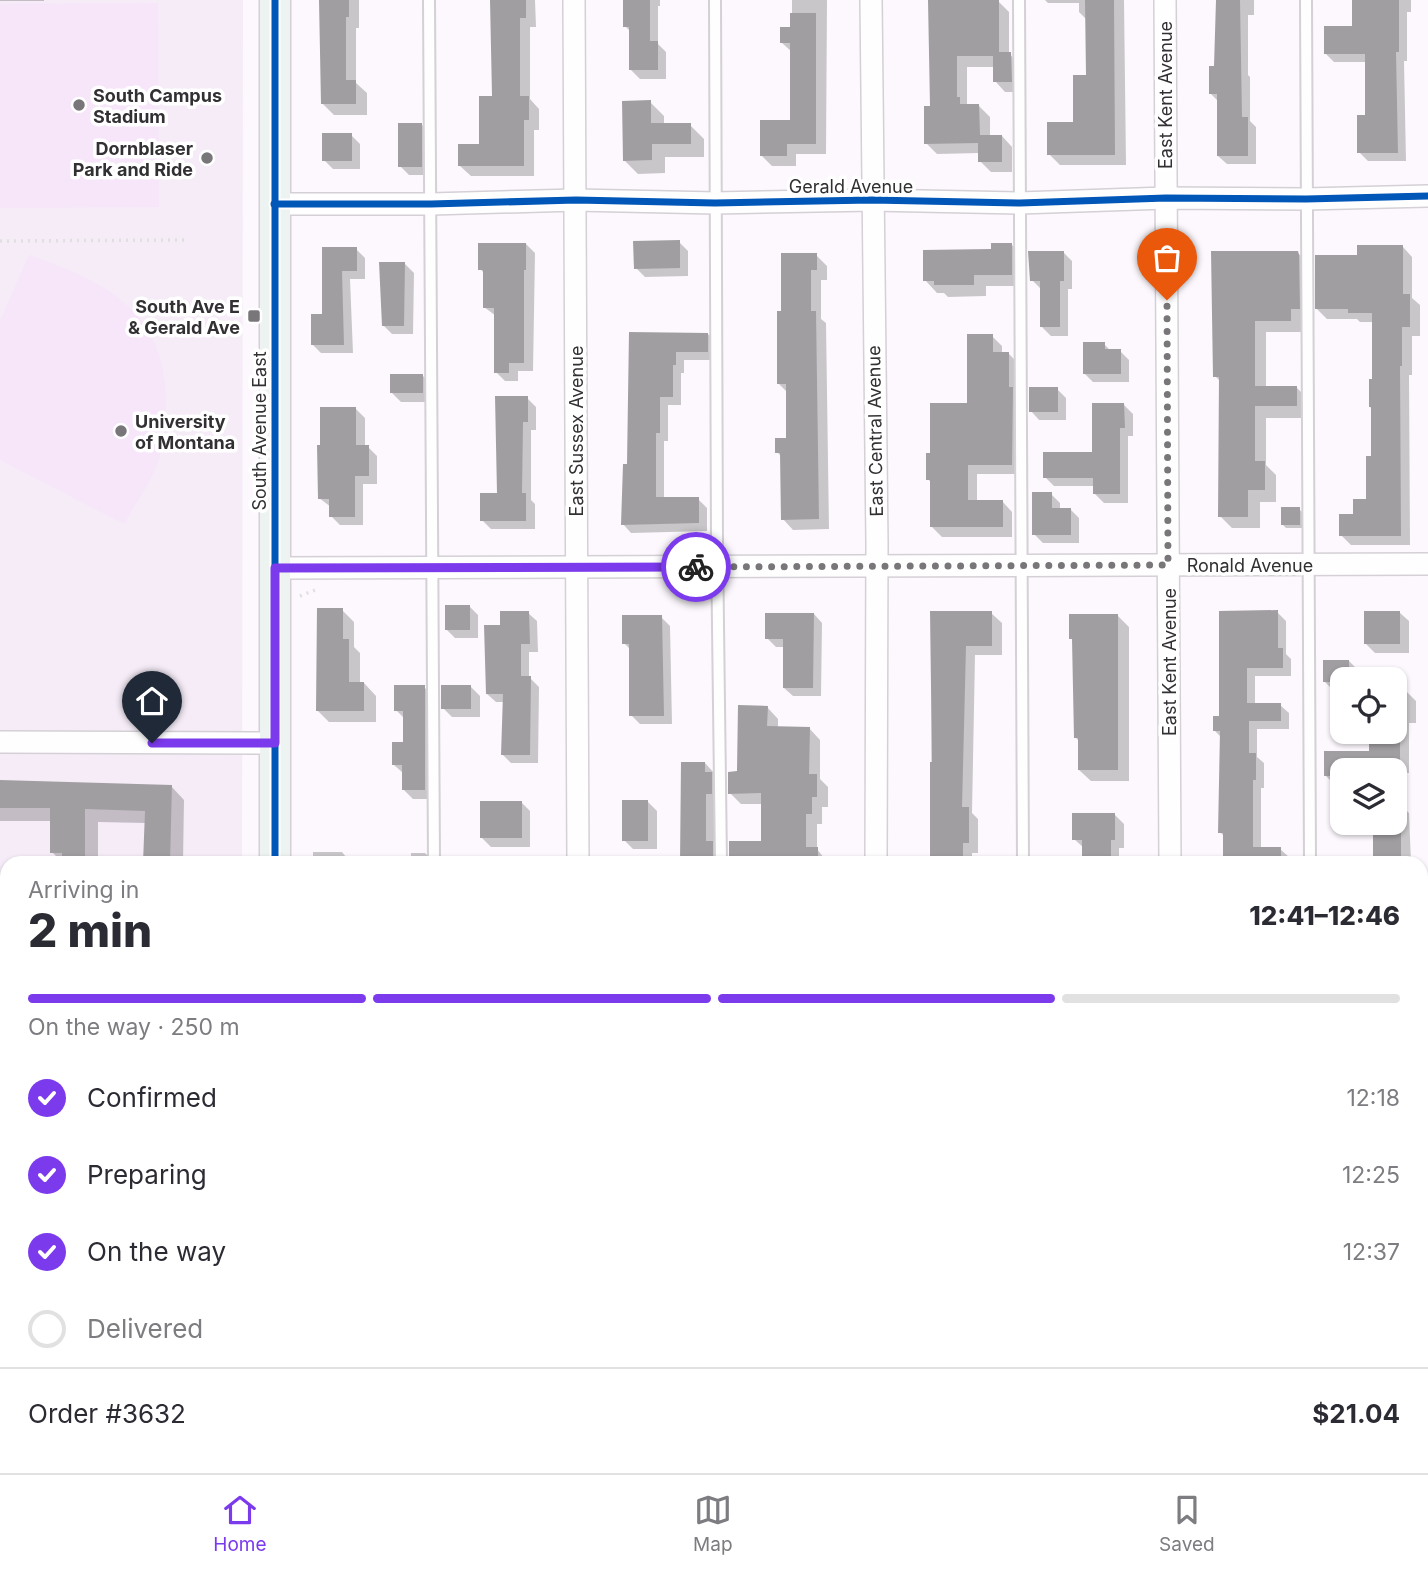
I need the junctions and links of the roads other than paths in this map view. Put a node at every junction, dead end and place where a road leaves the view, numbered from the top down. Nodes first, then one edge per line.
1 (275, 0) edge
2 (429, 0) edge
3 (574, 0) edge
4 (716, 0) edge
5 (872, 0) edge
6 (1019, 0) edge
7 (1165, 0) edge
8 (1306, 0) edge
9 (1428, 196) edge
10 (1166, 198) junction
11 (1306, 199) junction
12 (576, 200) junction
13 (872, 200) junction
14 (715, 203) junction
15 (1020, 203) junction
16 (274, 204) junction
17 (431, 204) junction
18 (1428, 564) edge
19 (1168, 565) junction
20 (1308, 565) junction
21 (877, 566) junction
22 (1021, 566) junction
23 (577, 567) junction
24 (717, 567) junction
25 (275, 568) junction
26 (432, 568) junction
27 (0, 742) edge
28 (275, 743) junction
29 (275, 856) edge
30 (434, 856) edge
31 (578, 856) edge
32 (722, 856) edge
33 (876, 856) edge
34 (1023, 856) edge
35 (1170, 856) edge
36 (1310, 856) edge

1 - 16 street, South Avenue East
2 - 17 lane
3 - 12 street, East Sussex Avenue
4 - 14 lane
5 - 13 street, East Central Avenue
6 - 15 lane
7 - 10 street, East Kent Avenue
8 - 11 lane
9 - 11 street, Gerald Avenue
10 - 11 street, Gerald Avenue
10 - 15 street, Gerald Avenue
10 - 19 street, East Kent Avenue
11 - 20 lane
12 - 14 street, Gerald Avenue
12 - 17 street, Gerald Avenue
12 - 23 street, East Sussex Avenue
13 - 14 street, Gerald Avenue
13 - 15 street, Gerald Avenue
13 - 21 street, East Central Avenue
14 - 24 lane
15 - 22 lane
16 - 17 street, Gerald Avenue
16 - 25 street, South Avenue East
17 - 26 lane
18 - 20 street, Ronald Avenue
19 - 20 street, Ronald Avenue
19 - 22 street, Ronald Avenue
19 - 35 street, East Kent Avenue
20 - 36 lane
21 - 22 street, Ronald Avenue
21 - 24 street, Ronald Avenue
21 - 33 street, East Central Avenue
22 - 34 lane
23 - 24 street, Ronald Avenue
23 - 26 street, Ronald Avenue
23 - 31 street, East Sussex Avenue
24 - 32 lane
25 - 26 street, Ronald Avenue
25 - 28 street, South Avenue East
26 - 30 lane
27 - 28 street
28 - 29 street, South Avenue East

